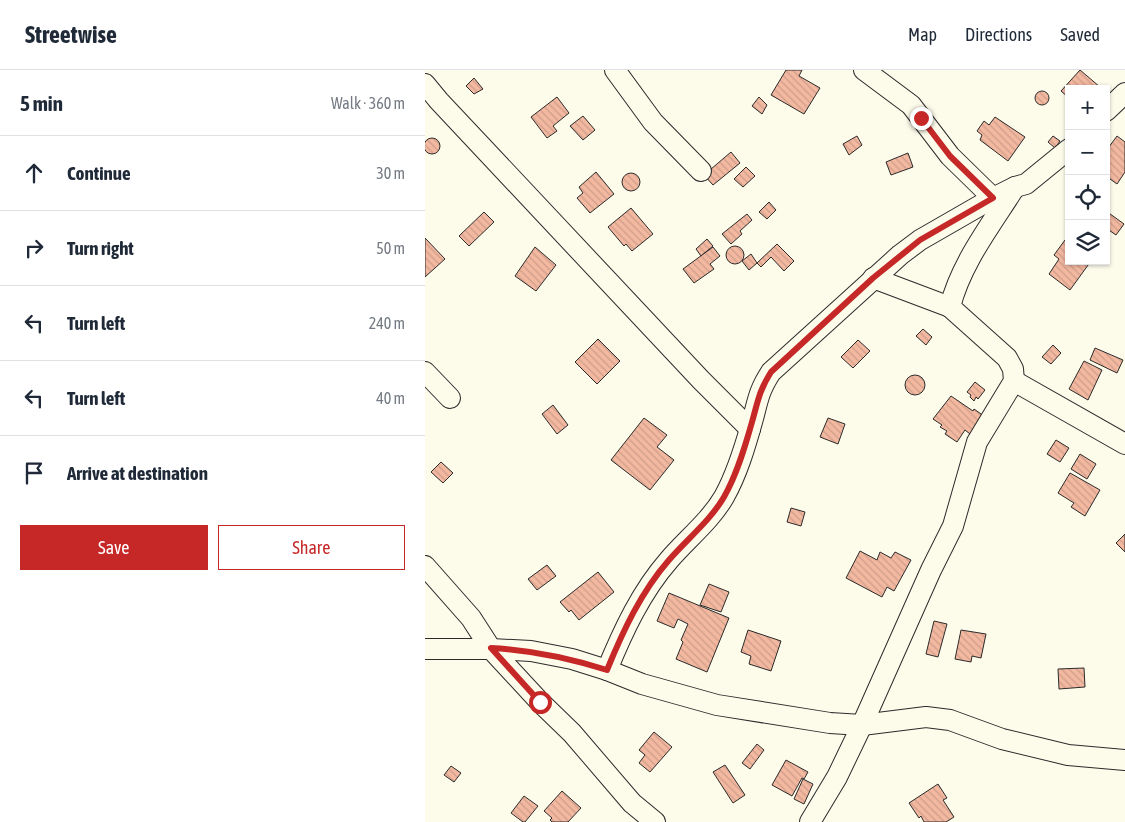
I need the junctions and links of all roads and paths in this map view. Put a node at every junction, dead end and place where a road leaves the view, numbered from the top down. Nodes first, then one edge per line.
1 (615, 70) edge
2 (864, 70) edge
3 (425, 84) edge
4 (1125, 93) edge
5 (1110, 107) edge
6 (1065, 152) edge
7 (701, 171) dead end
8 (1015, 187) junction
9 (993, 198) junction
10 (873, 278) junction
11 (950, 307) junction
12 (425, 372) edge
13 (1014, 382) junction
14 (450, 398) dead end
15 (750, 429) junction
16 (1125, 444) edge
17 (425, 566) edge
18 (491, 648) junction
19 (425, 649) edge
20 (607, 670) junction
21 (862, 725) junction
22 (1125, 760) edge
23 (655, 822) edge
24 (810, 822) edge

1 - 7 street
2 - 9 street
3 - 15 street
4 - 5 street
6 - 8 street
8 - 9 street
8 - 11 street
9 - 10 street
10 - 11 street
10 - 15 street
11 - 13 street
12 - 14 street
13 - 16 street
13 - 21 street
15 - 20 street
17 - 18 street
18 - 19 street
18 - 20 street
18 - 23 street
20 - 21 street
21 - 22 street
21 - 24 street

